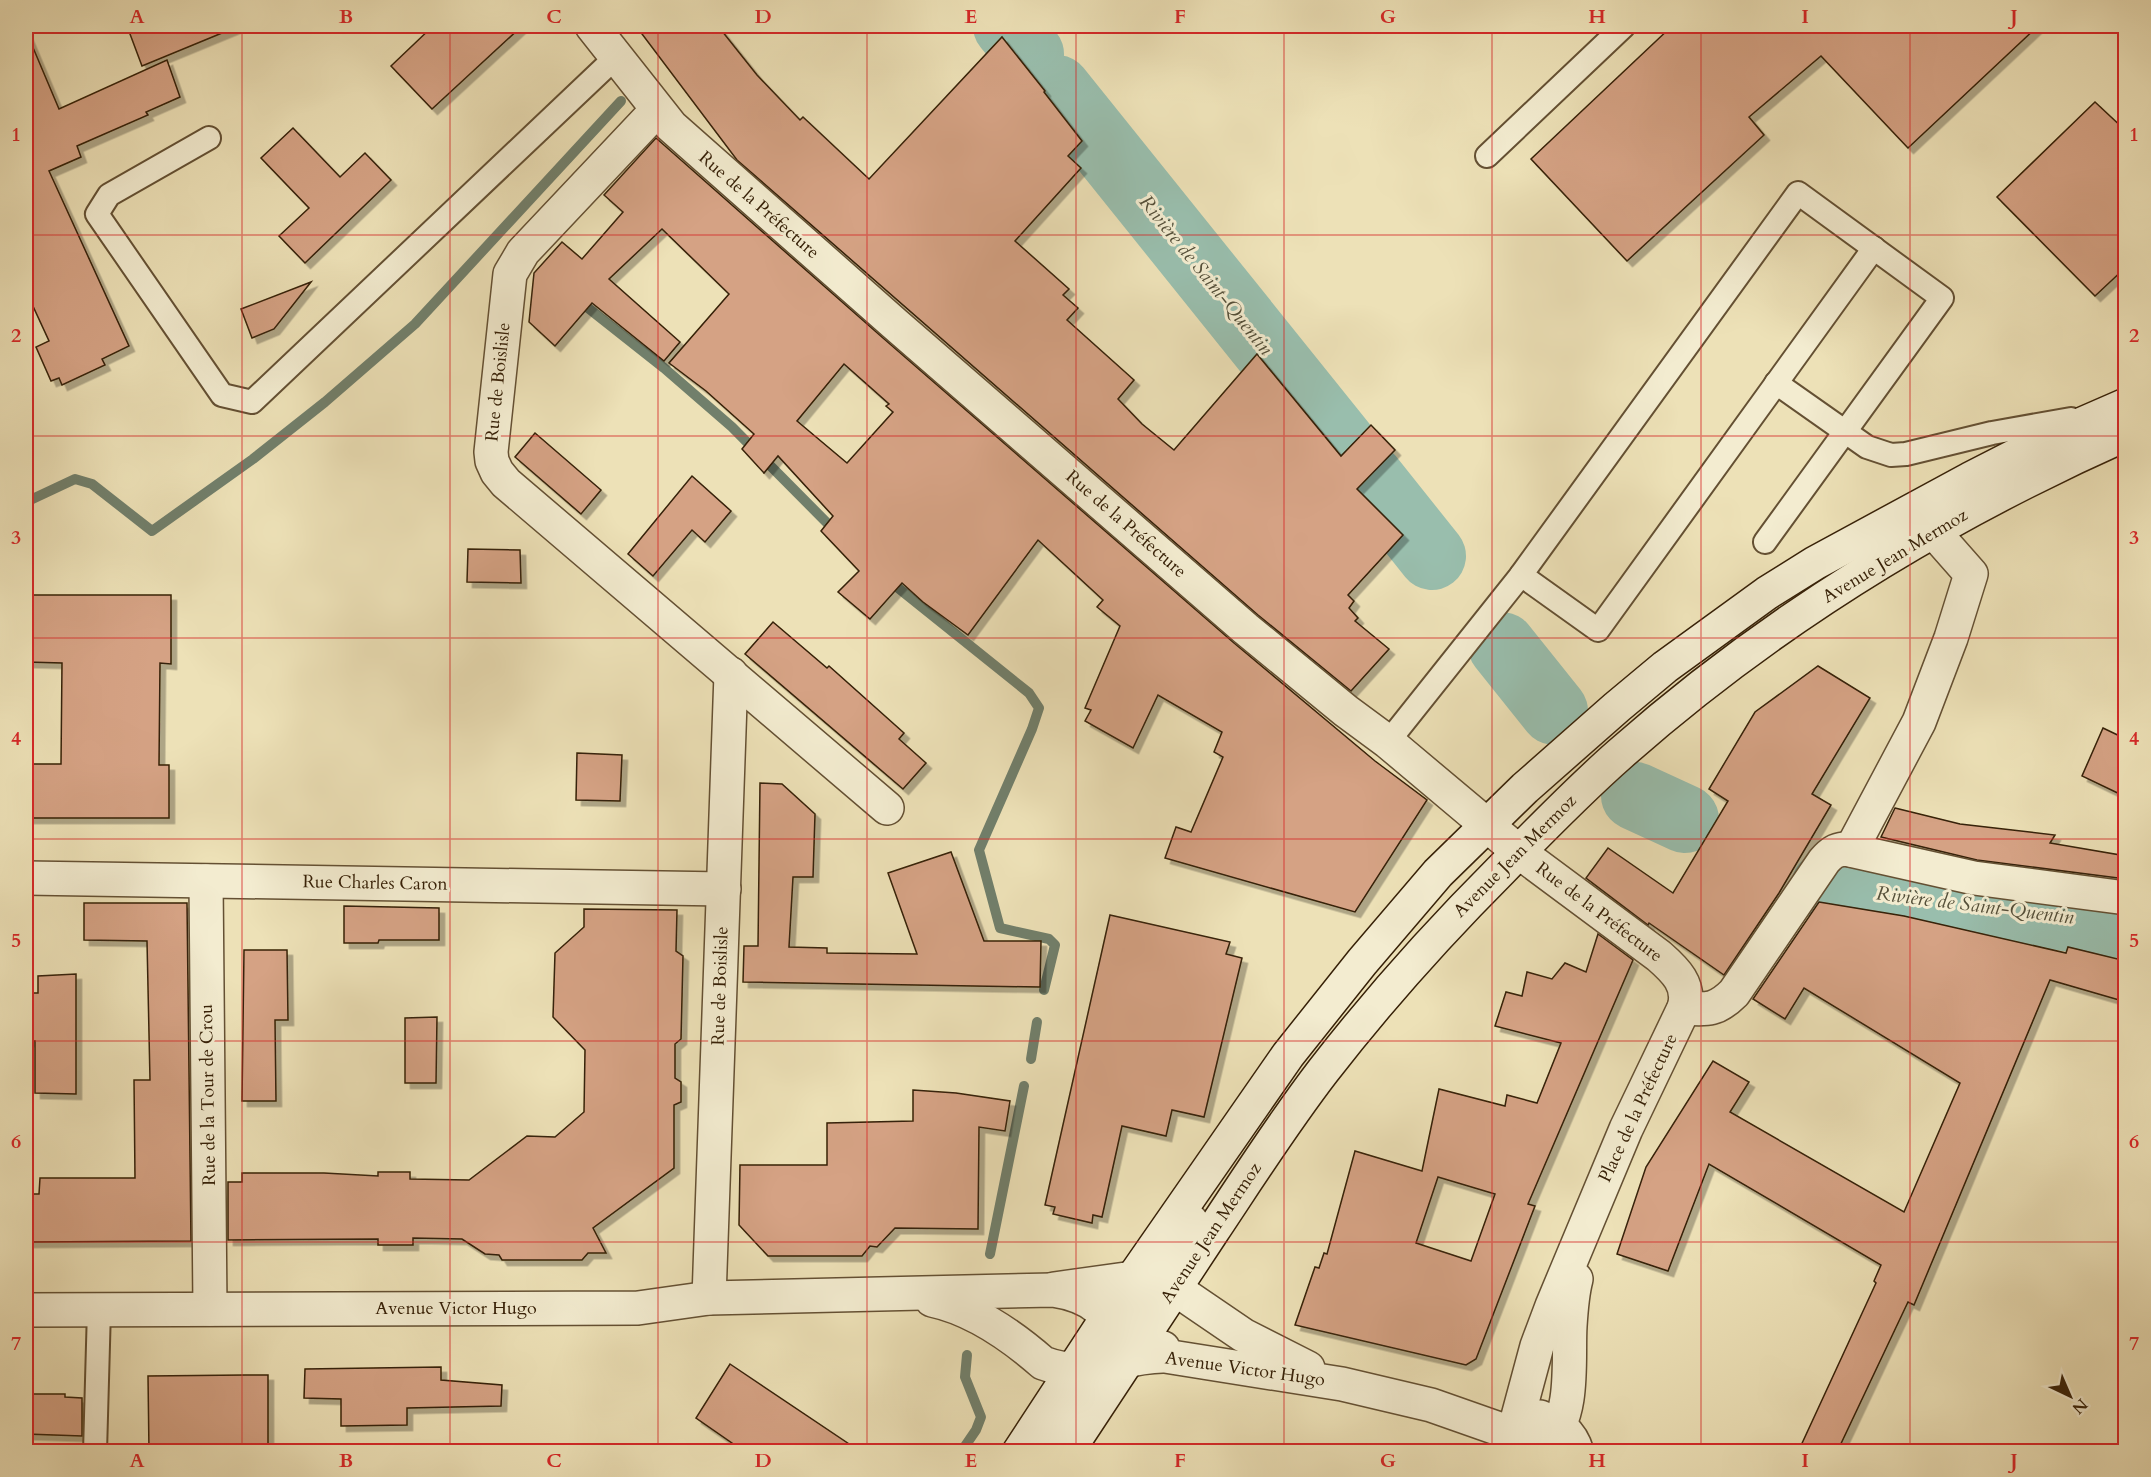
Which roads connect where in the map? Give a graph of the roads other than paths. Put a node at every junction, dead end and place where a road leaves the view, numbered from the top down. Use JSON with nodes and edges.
{"nodes":[{"id":1,"x":592,"y":26,"type":"edge"},
{"id":2,"x":1623,"y":26,"type":"edge"},
{"id":3,"x":616,"y":57,"type":"junction"},
{"id":4,"x":657,"y":110,"type":"junction"},
{"id":5,"x":209,"y":138,"type":"dead end"},
{"id":6,"x":1487,"y":156,"type":"dead end"},
{"id":7,"x":1874,"y":248,"type":"junction"},
{"id":8,"x":1776,"y":383,"type":"junction"},
{"id":9,"x":2119,"y":417,"type":"edge"},
{"id":10,"x":1845,"y":432,"type":"junction"},
{"id":11,"x":1934,"y":532,"type":"junction"},
{"id":12,"x":1765,"y":542,"type":"dead end"},
{"id":13,"x":1521,"y":575,"type":"junction"},
{"id":14,"x":731,"y":674,"type":"junction"},
{"id":15,"x":1388,"y":742,"type":"junction"},
{"id":16,"x":887,"y":808,"type":"dead end"},
{"id":17,"x":1486,"y":826,"type":"junction"},
{"id":18,"x":1851,"y":850,"type":"junction"},
{"id":19,"x":1518,"y":852,"type":"junction"},
{"id":20,"x":26,"y":878,"type":"edge"},
{"id":21,"x":206,"y":881,"type":"junction"},
{"id":22,"x":724,"y":889,"type":"junction"},
{"id":23,"x":2126,"y":898,"type":"edge"},
{"id":24,"x":1685,"y":1000,"type":"junction"},
{"id":25,"x":1593,"y":1209,"type":"junction"},
{"id":26,"x":1154,"y":1282,"type":"junction"},
{"id":27,"x":1044,"y":1290,"type":"junction"},
{"id":28,"x":886,"y":1294,"type":"junction"},
{"id":29,"x":709,"y":1298,"type":"junction"},
{"id":30,"x":99,"y":1309,"type":"junction"},
{"id":31,"x":210,"y":1309,"type":"junction"},
{"id":32,"x":26,"y":1310,"type":"edge"},
{"id":33,"x":1108,"y":1318,"type":"junction"},
{"id":34,"x":1134,"y":1349,"type":"junction"},
{"id":35,"x":1070,"y":1367,"type":"junction"},
{"id":36,"x":1342,"y":1384,"type":"junction"},
{"id":37,"x":1559,"y":1425,"type":"junction"},
{"id":38,"x":1525,"y":1437,"type":"edge"},
{"id":39,"x":95,"y":1452,"type":"edge"},
{"id":40,"x":1019,"y":1452,"type":"edge"},
{"id":41,"x":1041,"y":1452,"type":"edge"},
{"id":42,"x":1067,"y":1452,"type":"edge"},
{"id":43,"x":1577,"y":1452,"type":"edge"}],
"edges":[{"from":1,"to":3,"type":"street","name":"Rue de la Préfecture"},
{"from":2,"to":6,"type":"lane"},
{"from":3,"to":4,"type":"street","name":"Rue de la Préfecture"},
{"from":3,"to":5,"type":"lane"},
{"from":4,"to":14,"type":"street","name":"Rue de Boislisle"},
{"from":4,"to":15,"type":"street","name":"Rue de la Préfecture"},
{"from":7,"to":8,"type":"lane"},
{"from":7,"to":10,"type":"lane"},
{"from":7,"to":13,"type":"lane"},
{"from":8,"to":10,"type":"lane"},
{"from":8,"to":13,"type":"lane"},
{"from":9,"to":10,"type":"lane"},
{"from":9,"to":11,"type":"street","name":"Avenue Jean Mermoz"},
{"from":9,"to":17,"type":"street","name":"Avenue Jean Mermoz"},
{"from":10,"to":12,"type":"lane"},
{"from":11,"to":18,"type":"street"},
{"from":11,"to":19,"type":"street","name":"Avenue Jean Mermoz"},
{"from":13,"to":15,"type":"lane"},
{"from":14,"to":16,"type":"street","name":"Rue de Boislisle"},
{"from":14,"to":22,"type":"street","name":"Rue de Boislisle"},
{"from":15,"to":17,"type":"street","name":"Rue de la Préfecture"},
{"from":17,"to":19,"type":"street","name":"Rue de la Préfecture"},
{"from":17,"to":26,"type":"street","name":"Avenue Jean Mermoz"},
{"from":18,"to":23,"type":"street"},
{"from":18,"to":24,"type":"street"},
{"from":19,"to":24,"type":"street","name":"Rue de la Préfecture"},
{"from":19,"to":26,"type":"street","name":"Avenue Jean Mermoz"},
{"from":20,"to":21,"type":"street","name":"Rue Charles Caron"},
{"from":21,"to":22,"type":"street","name":"Rue Charles Caron"},
{"from":21,"to":31,"type":"street","name":"Rue de la Tour de Crou"},
{"from":22,"to":29,"type":"street","name":"Rue de Boislisle"},
{"from":24,"to":25,"type":"street","name":"Place de la Préfecture"},
{"from":25,"to":37,"type":"street","name":"Place de la Préfecture"},
{"from":25,"to":38,"type":"street","name":"Place de la Préfecture"},
{"from":26,"to":27,"type":"street","name":"Avenue Victor Hugo"},
{"from":26,"to":33,"type":"street","name":"Avenue Jean Mermoz"},
{"from":26,"to":34,"type":"street","name":"Avenue Jean Mermoz"},
{"from":26,"to":36,"type":"street","name":"Avenue Victor Hugo"},
{"from":27,"to":28,"type":"street","name":"Avenue Victor Hugo"},
{"from":27,"to":33,"type":"street","name":"Avenue Victor Hugo"},
{"from":28,"to":29,"type":"street","name":"Avenue Victor Hugo"},
{"from":28,"to":35,"type":"street","name":"Avenue Victor Hugo"},
{"from":29,"to":31,"type":"street","name":"Avenue Victor Hugo"},
{"from":30,"to":31,"type":"street","name":"Avenue Victor Hugo"},
{"from":30,"to":32,"type":"street","name":"Avenue Victor Hugo"},
{"from":30,"to":39,"type":"lane"},
{"from":33,"to":35,"type":"street","name":"Avenue Jean Mermoz"},
{"from":34,"to":35,"type":"street","name":"Avenue Victor Hugo"},
{"from":34,"to":36,"type":"street","name":"Avenue Victor Hugo"},
{"from":34,"to":42,"type":"street","name":"Avenue Jean Mermoz"},
{"from":35,"to":40,"type":"street","name":"Avenue Jean Mermoz"},
{"from":35,"to":41,"type":"street","name":"Avenue Jean Mermoz"},
{"from":36,"to":38,"type":"street","name":"Avenue Victor Hugo"},
{"from":37,"to":38,"type":"street","name":"Avenue Victor Hugo"},
{"from":37,"to":43,"type":"street"}]}
